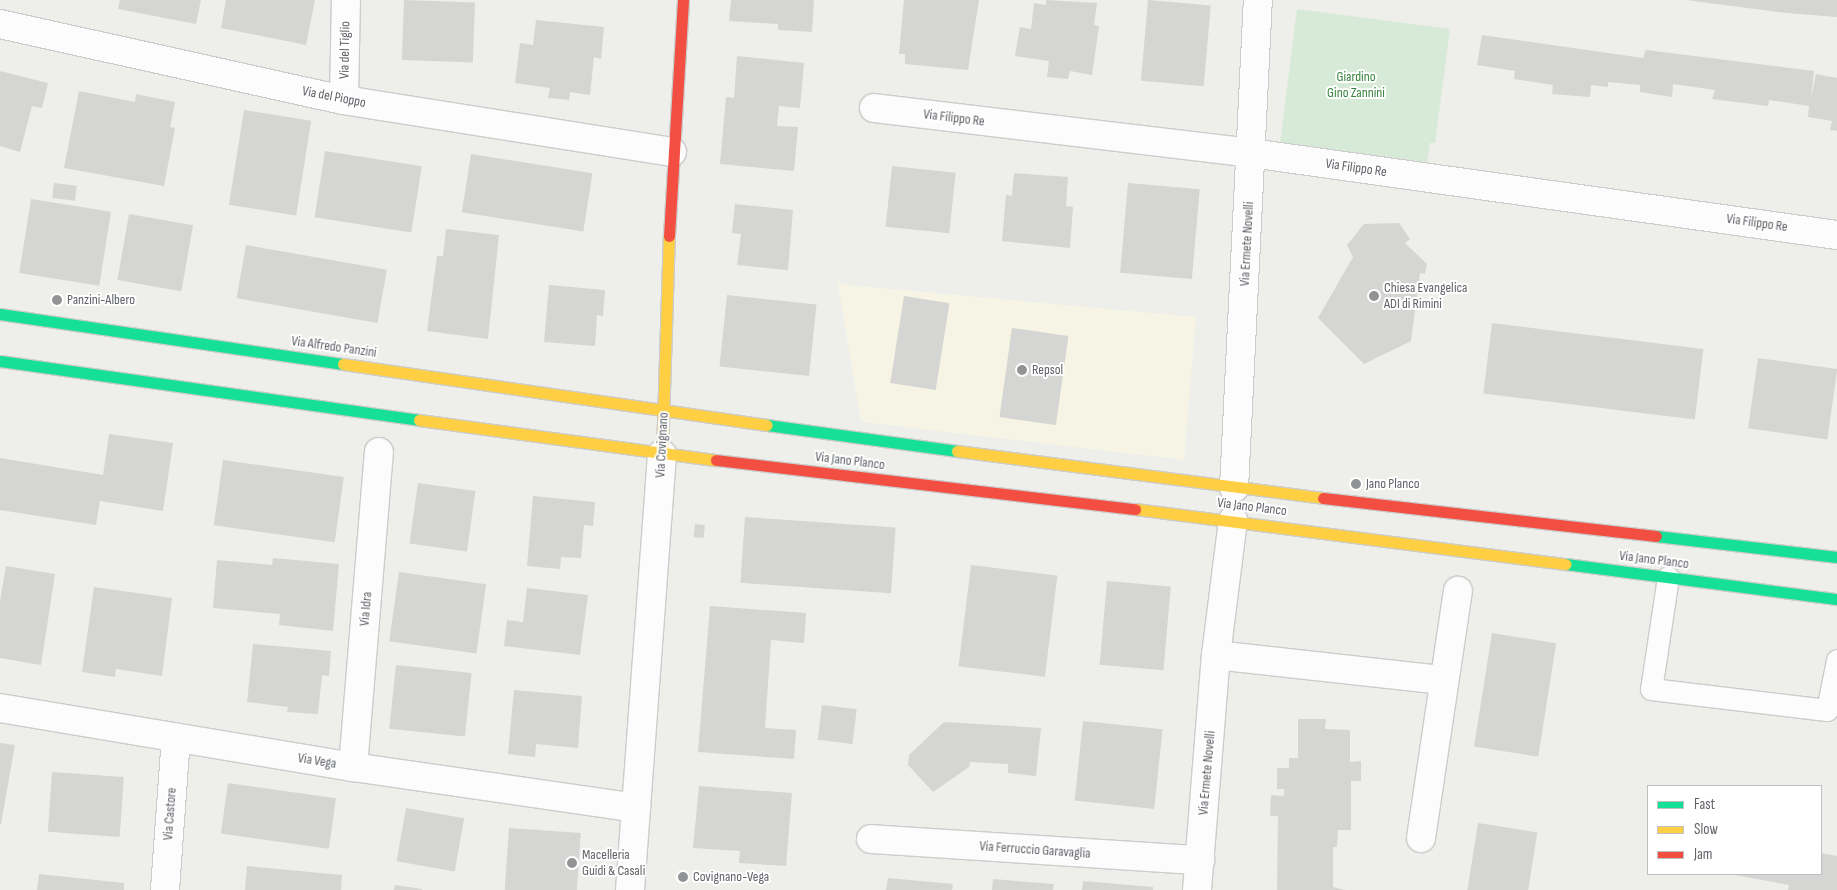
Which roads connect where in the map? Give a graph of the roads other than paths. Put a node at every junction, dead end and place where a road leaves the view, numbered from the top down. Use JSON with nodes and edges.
{"nodes":[{"id":1,"x":346,"y":0,"type":"edge"},
{"id":2,"x":683,"y":0,"type":"edge"},
{"id":3,"x":1258,"y":0,"type":"edge"},
{"id":4,"x":0,"y":24,"type":"edge"},
{"id":5,"x":344,"y":100,"type":"junction"},
{"id":6,"x":874,"y":108,"type":"dead end"},
{"id":7,"x":672,"y":152,"type":"junction"},
{"id":8,"x":1252,"y":153,"type":"junction"},
{"id":9,"x":1837,"y":234,"type":"edge"},
{"id":10,"x":0,"y":314,"type":"edge"},
{"id":11,"x":0,"y":361,"type":"edge"},
{"id":12,"x":664,"y":411,"type":"junction"},
{"id":13,"x":378,"y":452,"type":"dead end"},
{"id":14,"x":662,"y":454,"type":"junction"},
{"id":15,"x":1234,"y":488,"type":"junction"},
{"id":16,"x":1233,"y":520,"type":"junction"},
{"id":17,"x":1837,"y":557,"type":"edge"},
{"id":18,"x":1668,"y":577,"type":"junction"},
{"id":19,"x":1458,"y":591,"type":"dead end"},
{"id":20,"x":1837,"y":599,"type":"edge"},
{"id":21,"x":1216,"y":655,"type":"junction"},
{"id":22,"x":1837,"y":660,"type":"edge"},
{"id":23,"x":1443,"y":680,"type":"junction"},
{"id":24,"x":0,"y":708,"type":"edge"},
{"id":25,"x":176,"y":737,"type":"junction"},
{"id":26,"x":353,"y":766,"type":"junction"},
{"id":27,"x":636,"y":808,"type":"junction"},
{"id":28,"x":1421,"y":838,"type":"dead end"},
{"id":29,"x":871,"y":839,"type":"dead end"},
{"id":30,"x":1200,"y":860,"type":"junction"},
{"id":31,"x":165,"y":890,"type":"edge"},
{"id":32,"x":630,"y":890,"type":"edge"},
{"id":33,"x":1197,"y":890,"type":"edge"}],
"edges":[{"from":1,"to":5,"type":"street","name":"Via del Tiglio"},
{"from":2,"to":7,"type":"main road","name":"Via Covignano"},
{"from":3,"to":8,"type":"street","name":"Via Ermete Novelli"},
{"from":4,"to":5,"type":"street","name":"Via del Pioppo"},
{"from":5,"to":7,"type":"street","name":"Via del Pioppo"},
{"from":6,"to":8,"type":"street","name":"Via Filippo Re"},
{"from":7,"to":12,"type":"main road","name":"Via Covignano"},
{"from":8,"to":9,"type":"street","name":"Via Filippo Re"},
{"from":8,"to":15,"type":"street","name":"Via Ermete Novelli"},
{"from":10,"to":12,"type":"main road","name":"Via Alfredo Panzini"},
{"from":11,"to":14,"type":"main road"},
{"from":12,"to":14,"type":"main road","name":"Via Covignano"},
{"from":12,"to":15,"type":"main road","name":"Via Jano Planco"},
{"from":13,"to":26,"type":"street","name":"Via Idra"},
{"from":14,"to":16,"type":"main road","name":"Via Jano Planco"},
{"from":14,"to":27,"type":"street","name":"Via Covignano"},
{"from":15,"to":17,"type":"main road","name":"Via Jano Planco"},
{"from":16,"to":18,"type":"main road","name":"Via Jano Planco"},
{"from":16,"to":21,"type":"street","name":"Via Ermete Novelli"},
{"from":18,"to":20,"type":"main road","name":"Via Jano Planco"},
{"from":18,"to":22,"type":"lane"},
{"from":19,"to":23,"type":"street"},
{"from":21,"to":23,"type":"street"},
{"from":21,"to":30,"type":"street","name":"Via Ermete Novelli"},
{"from":23,"to":28,"type":"street"},
{"from":24,"to":25,"type":"street","name":"Via Vega"},
{"from":25,"to":26,"type":"street","name":"Via Vega"},
{"from":25,"to":31,"type":"street","name":"Via Castore"},
{"from":26,"to":27,"type":"street","name":"Via Vega"},
{"from":27,"to":32,"type":"street","name":"Via Covignano"},
{"from":29,"to":30,"type":"street","name":"Via Ferruccio Garavaglia"},
{"from":30,"to":33,"type":"street","name":"Via Ermete Novelli"}]}
